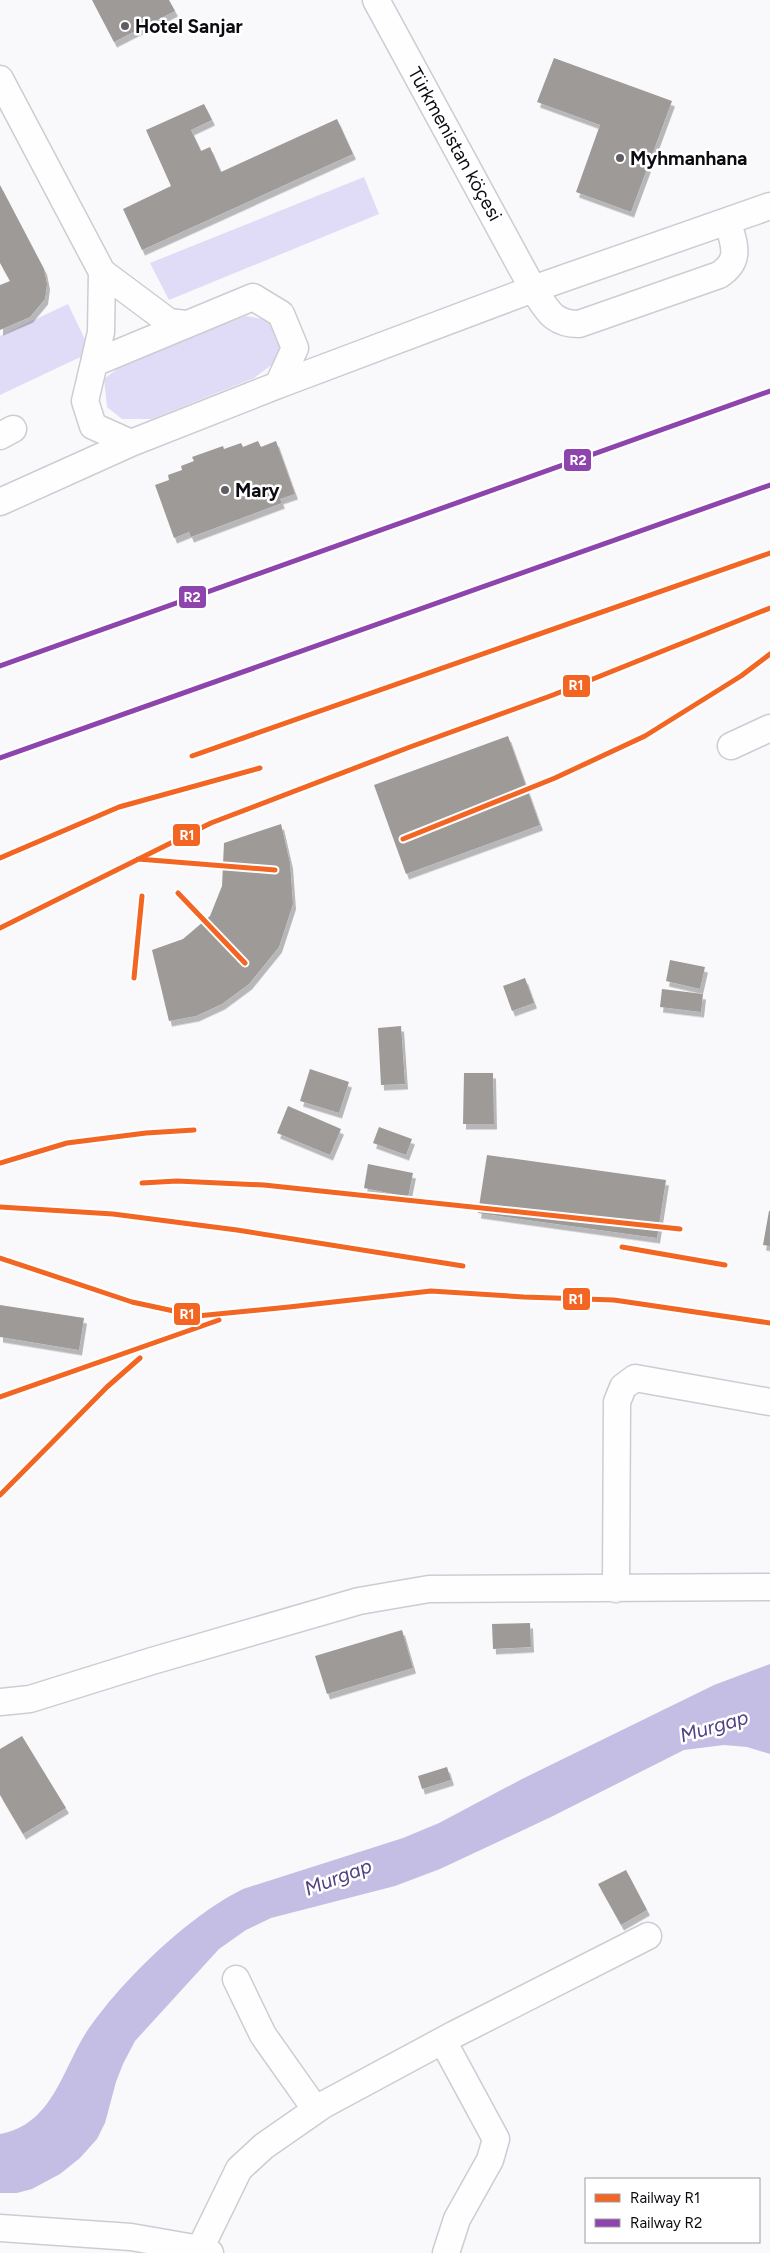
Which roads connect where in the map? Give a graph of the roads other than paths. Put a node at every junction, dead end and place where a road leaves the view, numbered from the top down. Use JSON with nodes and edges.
{"nodes":[{"id":1,"x":376,"y":0,"type":"edge"},
{"id":2,"x":3,"y":92,"type":"edge"},
{"id":3,"x":770,"y":206,"type":"edge"},
{"id":4,"x":728,"y":222,"type":"junction"},
{"id":5,"x":102,"y":272,"type":"junction"},
{"id":6,"x":533,"y":289,"type":"junction"},
{"id":7,"x":185,"y":324,"type":"junction"},
{"id":8,"x":94,"y":363,"type":"junction"},
{"id":9,"x":278,"y":385,"type":"junction"},
{"id":10,"x":130,"y":443,"type":"junction"},
{"id":11,"x":0,"y":502,"type":"edge"},
{"id":12,"x":770,"y":728,"type":"edge"},
{"id":13,"x":731,"y":746,"type":"dead end"},
{"id":14,"x":770,"y":1402,"type":"edge"},
{"id":15,"x":770,"y":1587,"type":"edge"},
{"id":16,"x":616,"y":1589,"type":"junction"},
{"id":17,"x":0,"y":1702,"type":"edge"},
{"id":18,"x":648,"y":1936,"type":"dead end"},
{"id":19,"x":236,"y":1978,"type":"dead end"},
{"id":20,"x":443,"y":2041,"type":"junction"},
{"id":21,"x":316,"y":2110,"type":"junction"},
{"id":22,"x":0,"y":2228,"type":"edge"},
{"id":23,"x":202,"y":2252,"type":"edge"},
{"id":24,"x":446,"y":2253,"type":"edge"}],
"edges":[{"from":1,"to":6,"type":"street","name":"Türkmenistan köçesi"},
{"from":2,"to":5,"type":"street"},
{"from":3,"to":4,"type":"street"},
{"from":4,"to":6,"type":"street"},
{"from":4,"to":6,"type":"street","name":"Türkmenistan köçesi"},
{"from":5,"to":7,"type":"street"},
{"from":5,"to":8,"type":"street"},
{"from":6,"to":9,"type":"street"},
{"from":7,"to":8,"type":"street"},
{"from":7,"to":9,"type":"street"},
{"from":8,"to":10,"type":"street"},
{"from":9,"to":10,"type":"street"},
{"from":10,"to":11,"type":"street"},
{"from":12,"to":13,"type":"street"},
{"from":14,"to":16,"type":"street"},
{"from":15,"to":16,"type":"street"},
{"from":16,"to":17,"type":"street"},
{"from":18,"to":20,"type":"street"},
{"from":19,"to":21,"type":"street"},
{"from":20,"to":21,"type":"street"},
{"from":20,"to":24,"type":"street"},
{"from":21,"to":23,"type":"street"},
{"from":22,"to":23,"type":"street"}]}
